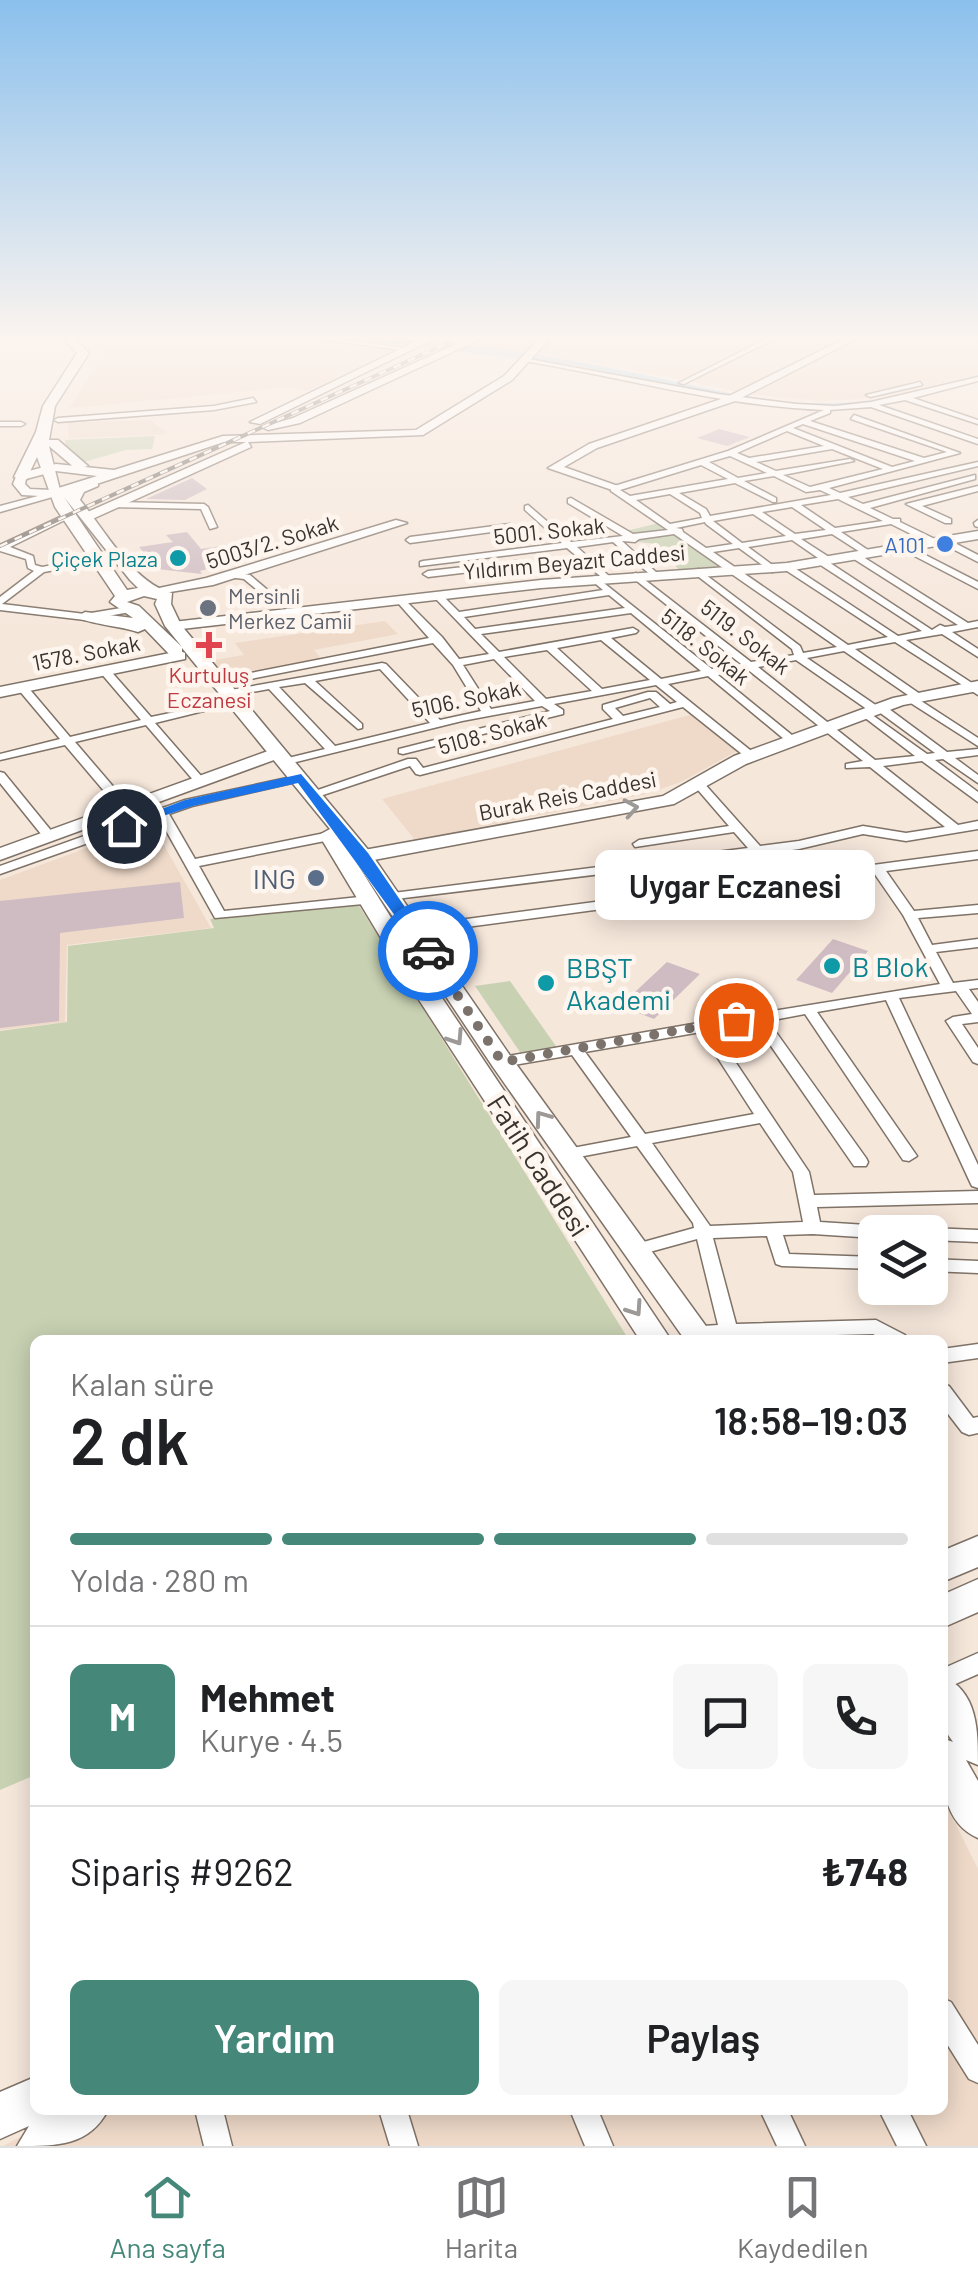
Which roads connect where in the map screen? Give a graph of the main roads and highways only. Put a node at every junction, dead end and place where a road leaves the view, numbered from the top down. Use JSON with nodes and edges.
{"nodes":[{"id":1,"x":42,"y":437,"type":"edge"},
{"id":2,"x":50,"y":437,"type":"edge"},
{"id":3,"x":53,"y":437,"type":"edge"},
{"id":4,"x":223,"y":437,"type":"edge"},
{"id":5,"x":243,"y":437,"type":"edge"},
{"id":6,"x":618,"y":437,"type":"edge"},
{"id":7,"x":54,"y":443,"type":"junction"},
{"id":8,"x":51,"y":466,"type":"junction"},
{"id":9,"x":88,"y":474,"type":"junction"},
{"id":10,"x":20,"y":483,"type":"junction"},
{"id":11,"x":614,"y":489,"type":"road end"},
{"id":12,"x":66,"y":500,"type":"junction"},
{"id":13,"x":88,"y":517,"type":"junction"},
{"id":14,"x":405,"y":531,"type":"road end"},
{"id":15,"x":978,"y":535,"type":"edge"},
{"id":16,"x":158,"y":598,"type":"junction"},
{"id":17,"x":128,"y":603,"type":"junction"},
{"id":18,"x":85,"y":618,"type":"road end"},
{"id":19,"x":168,"y":631,"type":"junction"},
{"id":20,"x":180,"y":656,"type":"junction"},
{"id":21,"x":975,"y":688,"type":"edge"},
{"id":22,"x":0,"y":692,"type":"edge"},
{"id":23,"x":224,"y":693,"type":"junction"},
{"id":24,"x":268,"y":756,"type":"junction"},
{"id":25,"x":299,"y":779,"type":"junction"},
{"id":26,"x":330,"y":836,"type":"junction"},
{"id":27,"x":0,"y":854,"type":"edge"},
{"id":28,"x":363,"y":856,"type":"junction"},
{"id":29,"x":381,"y":899,"type":"junction"},
{"id":30,"x":653,"y":1335,"type":"edge"},
{"id":31,"x":697,"y":1335,"type":"edge"},
{"id":32,"x":978,"y":1551,"type":"edge"},
{"id":33,"x":948,"y":1564,"type":"edge"},
{"id":34,"x":978,"y":1595,"type":"edge"},
{"id":35,"x":948,"y":1609,"type":"edge"},
{"id":36,"x":948,"y":1702,"type":"edge"},
{"id":37,"x":978,"y":1747,"type":"edge"},
{"id":38,"x":948,"y":1766,"type":"edge"},
{"id":39,"x":978,"y":1818,"type":"edge"},
{"id":40,"x":30,"y":2101,"type":"edge"},
{"id":41,"x":78,"y":2115,"type":"edge"},
{"id":42,"x":0,"y":2116,"type":"edge"},
{"id":43,"x":44,"y":2145,"type":"edge"}],
"edges":[{"from":1,"to":10,"type":"main road"},
{"from":2,"to":8,"type":"main road","name":"Fatih Caddesi"},
{"from":3,"to":7,"type":"main road"},
{"from":4,"to":9,"type":"main road"},
{"from":5,"to":13,"type":"main road"},
{"from":6,"to":11,"type":"main road"},
{"from":7,"to":8,"type":"main road"},
{"from":7,"to":9,"type":"main road"},
{"from":8,"to":9,"type":"main road"},
{"from":8,"to":10,"type":"main road"},
{"from":8,"to":12,"type":"main road","name":"Fatih Caddesi"},
{"from":9,"to":12,"type":"main road"},
{"from":10,"to":12,"type":"main road"},
{"from":12,"to":13,"type":"main road","name":"Fatih Caddesi"},
{"from":12,"to":17,"type":"main road","name":"Fatih Caddesi"},
{"from":13,"to":16,"type":"main road","name":"Fatih Caddesi"},
{"from":14,"to":16,"type":"main road","name":"5003/2. Sokak"},
{"from":15,"to":19,"type":"main road","name":"Yıldırım Beyazıt Caddesi"},
{"from":16,"to":17,"type":"main road"},
{"from":16,"to":19,"type":"main road","name":"Fatih Caddesi"},
{"from":17,"to":19,"type":"main road","name":"Fatih Caddesi"},
{"from":18,"to":19,"type":"main road"},
{"from":19,"to":20,"type":"main road","name":"Fatih Caddesi"},
{"from":19,"to":23,"type":"main road","name":"Fatih Caddesi"},
{"from":20,"to":22,"type":"main road","name":"1578. Sokak"},
{"from":20,"to":23,"type":"main road","name":"Fatih Caddesi"},
{"from":28,"to":21,"type":"main road","name":"Burak Reis Caddesi","one_way":true},
{"from":23,"to":24,"type":"main road","name":"Fatih Caddesi"},
{"from":23,"to":25,"type":"main road","name":"Fatih Caddesi"},
{"from":24,"to":25,"type":"main road","name":"Fatih Caddesi"},
{"from":24,"to":27,"type":"main road"},
{"from":25,"to":26,"type":"main road","name":"Fatih Caddesi"},
{"from":25,"to":28,"type":"main road"},
{"from":26,"to":28,"type":"main road"},
{"from":26,"to":29,"type":"main road","name":"Fatih Caddesi"},
{"from":28,"to":29,"type":"main road"},
{"from":29,"to":30,"type":"main road","name":"Fatih Caddesi","one_way":true},
{"from":31,"to":29,"type":"main road","one_way":true},
{"from":32,"to":33,"type":"main road"},
{"from":34,"to":35,"type":"main road"},
{"from":36,"to":37,"type":"main road"},
{"from":38,"to":39,"type":"main road"},
{"from":40,"to":42,"type":"main road"},
{"from":41,"to":43,"type":"main road"}]}
